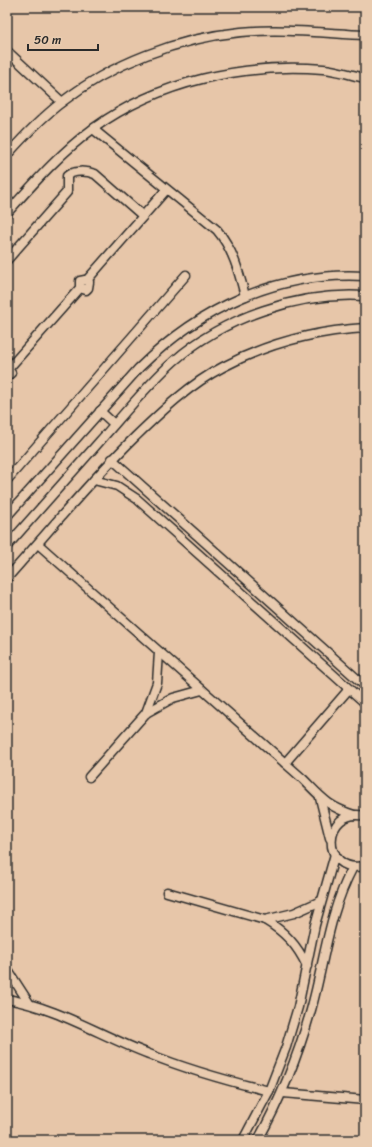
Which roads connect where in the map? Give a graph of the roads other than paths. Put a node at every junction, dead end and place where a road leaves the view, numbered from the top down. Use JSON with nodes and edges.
{"nodes":[{"id":1,"x":365,"y":35,"type":"edge"},
{"id":2,"x":7,"y":51,"type":"edge"},
{"id":3,"x":365,"y":78,"type":"edge"},
{"id":4,"x":62,"y":102,"type":"junction"},
{"id":5,"x":93,"y":129,"type":"junction"},
{"id":6,"x":7,"y":155,"type":"edge"},
{"id":7,"x":166,"y":190,"type":"junction"},
{"id":8,"x":7,"y":213,"type":"edge"},
{"id":9,"x":143,"y":216,"type":"junction"},
{"id":10,"x":7,"y":260,"type":"edge"},
{"id":11,"x":186,"y":275,"type":"dead end"},
{"id":12,"x":365,"y":276,"type":"edge"},
{"id":13,"x":245,"y":296,"type":"junction"},
{"id":14,"x":365,"y":296,"type":"edge"},
{"id":15,"x":365,"y":328,"type":"edge"},
{"id":16,"x":8,"y":371,"type":"edge"},
{"id":17,"x":100,"y":411,"type":"junction"},
{"id":18,"x":114,"y":424,"type":"junction"},
{"id":19,"x":112,"y":460,"type":"junction"},
{"id":20,"x":7,"y":480,"type":"edge"},
{"id":21,"x":94,"y":480,"type":"junction"},
{"id":22,"x":7,"y":516,"type":"edge"},
{"id":23,"x":38,"y":544,"type":"junction"},
{"id":24,"x":7,"y":546,"type":"edge"},
{"id":25,"x":7,"y":578,"type":"edge"},
{"id":26,"x":159,"y":652,"type":"junction"},
{"id":27,"x":365,"y":686,"type":"edge"},
{"id":28,"x":349,"y":688,"type":"junction"},
{"id":29,"x":202,"y":690,"type":"junction"},
{"id":30,"x":365,"y":703,"type":"edge"},
{"id":31,"x":146,"y":713,"type":"junction"},
{"id":32,"x":284,"y":763,"type":"junction"},
{"id":33,"x":89,"y":777,"type":"dead end"},
{"id":34,"x":320,"y":798,"type":"junction"},
{"id":35,"x":361,"y":814,"type":"edge"},
{"id":36,"x":331,"y":844,"type":"junction"},
{"id":37,"x":334,"y":854,"type":"junction"},
{"id":38,"x":365,"y":866,"type":"edge"},
{"id":39,"x":353,"y":867,"type":"junction"},
{"id":40,"x":167,"y":892,"type":"dead end"},
{"id":41,"x":321,"y":901,"type":"junction"},
{"id":42,"x":265,"y":920,"type":"junction"},
{"id":43,"x":307,"y":966,"type":"junction"},
{"id":44,"x":7,"y":969,"type":"edge"},
{"id":45,"x":7,"y":999,"type":"edge"},
{"id":46,"x":29,"y":1003,"type":"junction"},
{"id":47,"x":269,"y":1091,"type":"junction"},
{"id":48,"x":283,"y":1093,"type":"junction"},
{"id":49,"x":365,"y":1100,"type":"edge"},
{"id":50,"x":243,"y":1140,"type":"edge"},
{"id":51,"x":258,"y":1140,"type":"edge"}],
"edges":[{"from":1,"to":4,"type":"street"},
{"from":2,"to":4,"type":"street"},
{"from":3,"to":5,"type":"street"},
{"from":4,"to":6,"type":"street"},
{"from":5,"to":7,"type":"street"},
{"from":5,"to":8,"type":"street"},
{"from":7,"to":9,"type":"street"},
{"from":7,"to":13,"type":"street"},
{"from":9,"to":10,"type":"street"},
{"from":9,"to":16,"type":"street"},
{"from":11,"to":20,"type":"street"},
{"from":12,"to":13,"type":"street"},
{"from":13,"to":17,"type":"street"},
{"from":14,"to":18,"type":"street"},
{"from":15,"to":19,"type":"street"},
{"from":17,"to":18,"type":"street"},
{"from":17,"to":22,"type":"street"},
{"from":18,"to":24,"type":"street"},
{"from":19,"to":21,"type":"street"},
{"from":19,"to":27,"type":"street"},
{"from":21,"to":23,"type":"street"},
{"from":21,"to":28,"type":"street"},
{"from":23,"to":25,"type":"street"},
{"from":23,"to":26,"type":"street"},
{"from":26,"to":29,"type":"street"},
{"from":26,"to":31,"type":"street"},
{"from":28,"to":30,"type":"street"},
{"from":28,"to":32,"type":"street"},
{"from":29,"to":31,"type":"street"},
{"from":29,"to":32,"type":"street"},
{"from":31,"to":33,"type":"street"},
{"from":32,"to":34,"type":"street"},
{"from":34,"to":35,"type":"street"},
{"from":34,"to":36,"type":"street"},
{"from":35,"to":36,"type":"street"},
{"from":36,"to":37,"type":"street"},
{"from":37,"to":39,"type":"street"},
{"from":37,"to":41,"type":"street"},
{"from":38,"to":39,"type":"street"},
{"from":39,"to":48,"type":"street"},
{"from":40,"to":42,"type":"street"},
{"from":41,"to":42,"type":"street"},
{"from":41,"to":43,"type":"street"},
{"from":42,"to":43,"type":"street"},
{"from":43,"to":47,"type":"street"},
{"from":44,"to":46,"type":"street"},
{"from":45,"to":46,"type":"street"},
{"from":46,"to":47,"type":"street"},
{"from":47,"to":50,"type":"street"},
{"from":48,"to":49,"type":"street"},
{"from":48,"to":51,"type":"street"}]}
